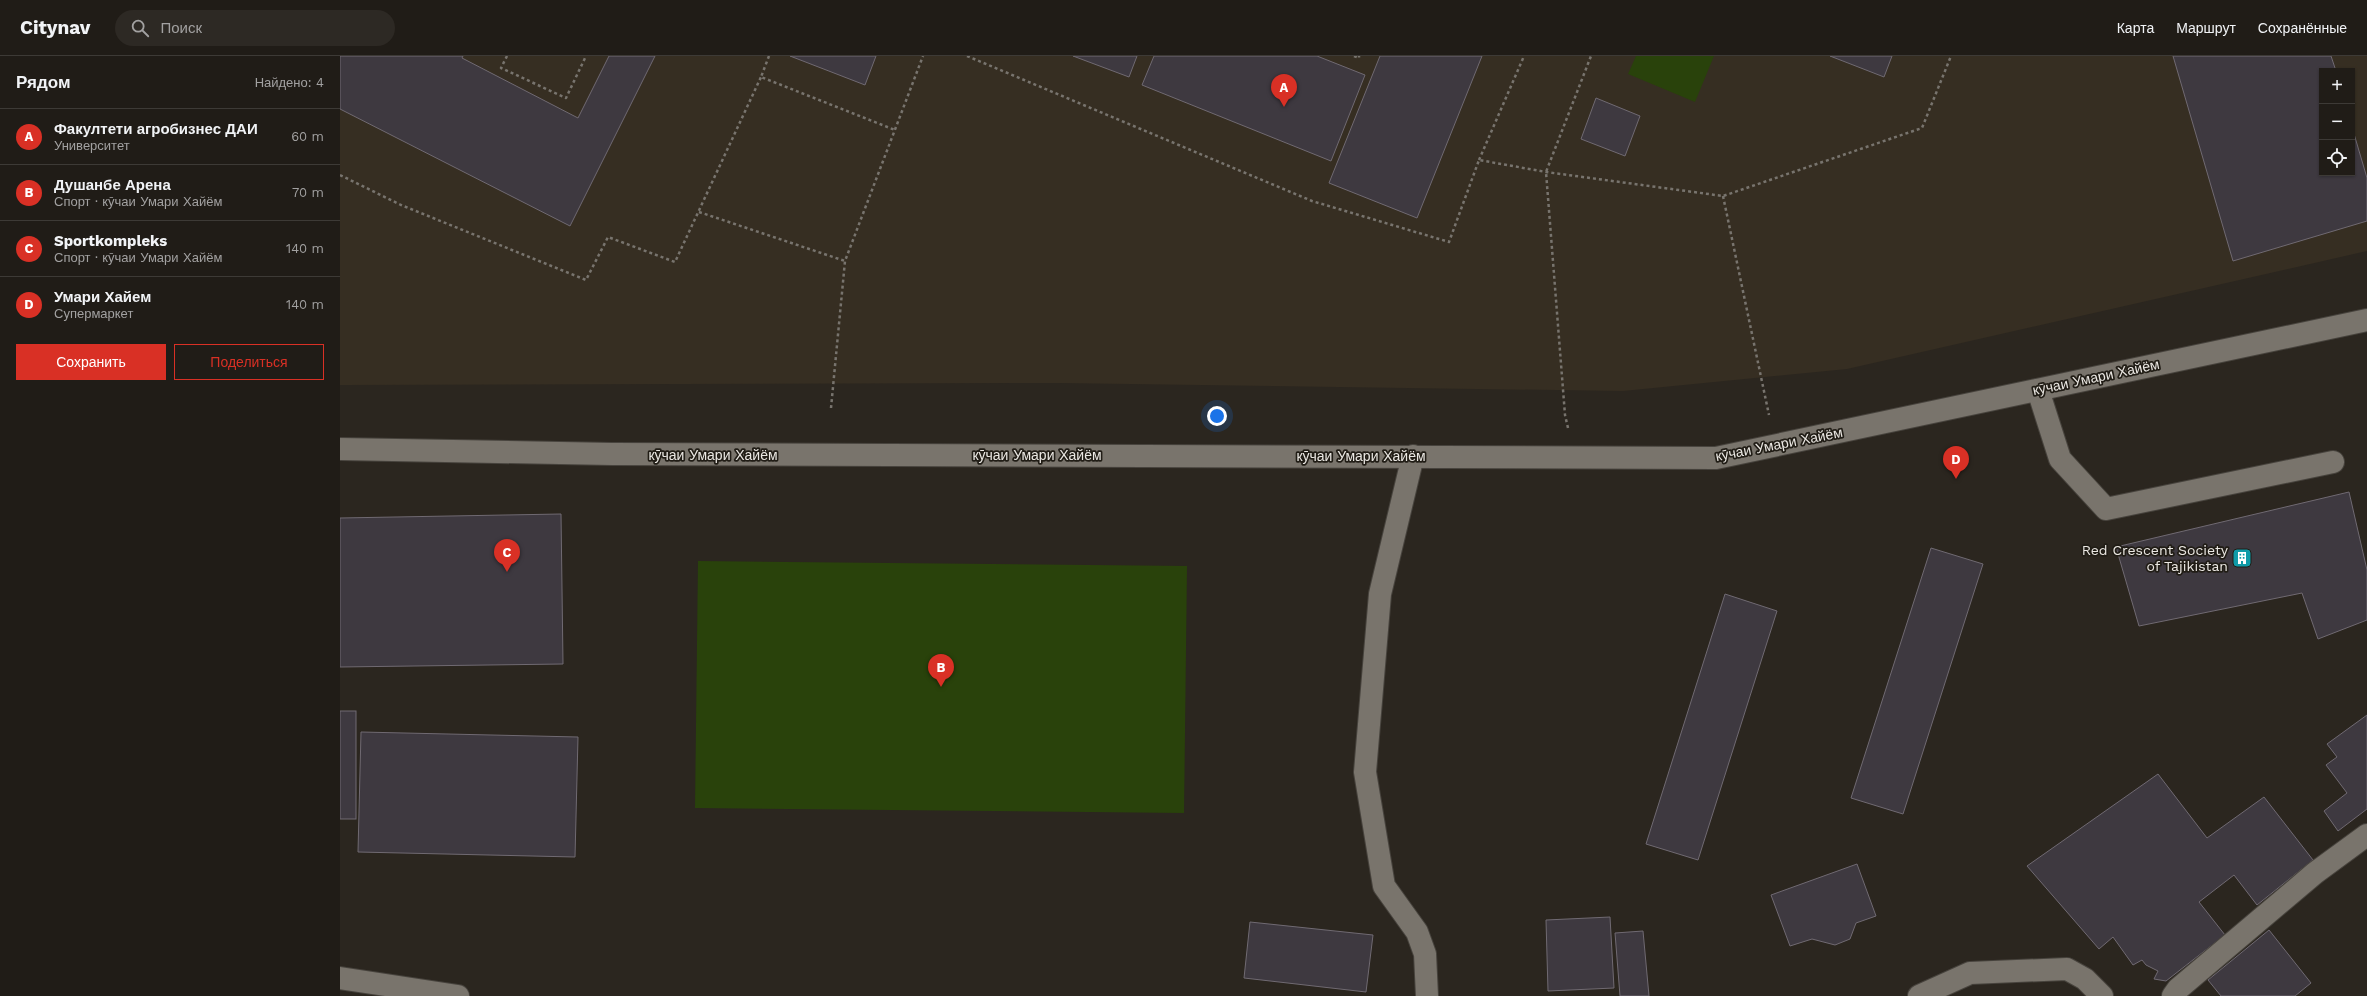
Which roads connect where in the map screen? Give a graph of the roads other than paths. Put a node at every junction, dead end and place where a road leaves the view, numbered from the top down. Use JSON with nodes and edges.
{"nodes":[{"id":1,"x":2367,"y":320,"type":"edge"},
{"id":2,"x":2038,"y":390,"type":"junction"},
{"id":3,"x":340,"y":449,"type":"edge"},
{"id":4,"x":1413,"y":456,"type":"junction"},
{"id":5,"x":2333,"y":462,"type":"dead end"},
{"id":6,"x":2367,"y":835,"type":"edge"},
{"id":7,"x":340,"y":978,"type":"edge"},
{"id":8,"x":458,"y":996,"type":"edge"},
{"id":9,"x":1427,"y":996,"type":"edge"},
{"id":10,"x":1919,"y":996,"type":"edge"},
{"id":11,"x":2102,"y":996,"type":"edge"},
{"id":12,"x":2173,"y":996,"type":"edge"}],
"edges":[{"from":1,"to":2,"type":"street","name":"кӯчаи Умари Хайём"},
{"from":2,"to":4,"type":"street","name":"кӯчаи Умари Хайём"},
{"from":2,"to":5,"type":"street"},
{"from":3,"to":4,"type":"street","name":"кӯчаи Умари Хайём"},
{"from":4,"to":9,"type":"street"},
{"from":6,"to":12,"type":"street"},
{"from":7,"to":8,"type":"street"},
{"from":10,"to":11,"type":"street"}]}
